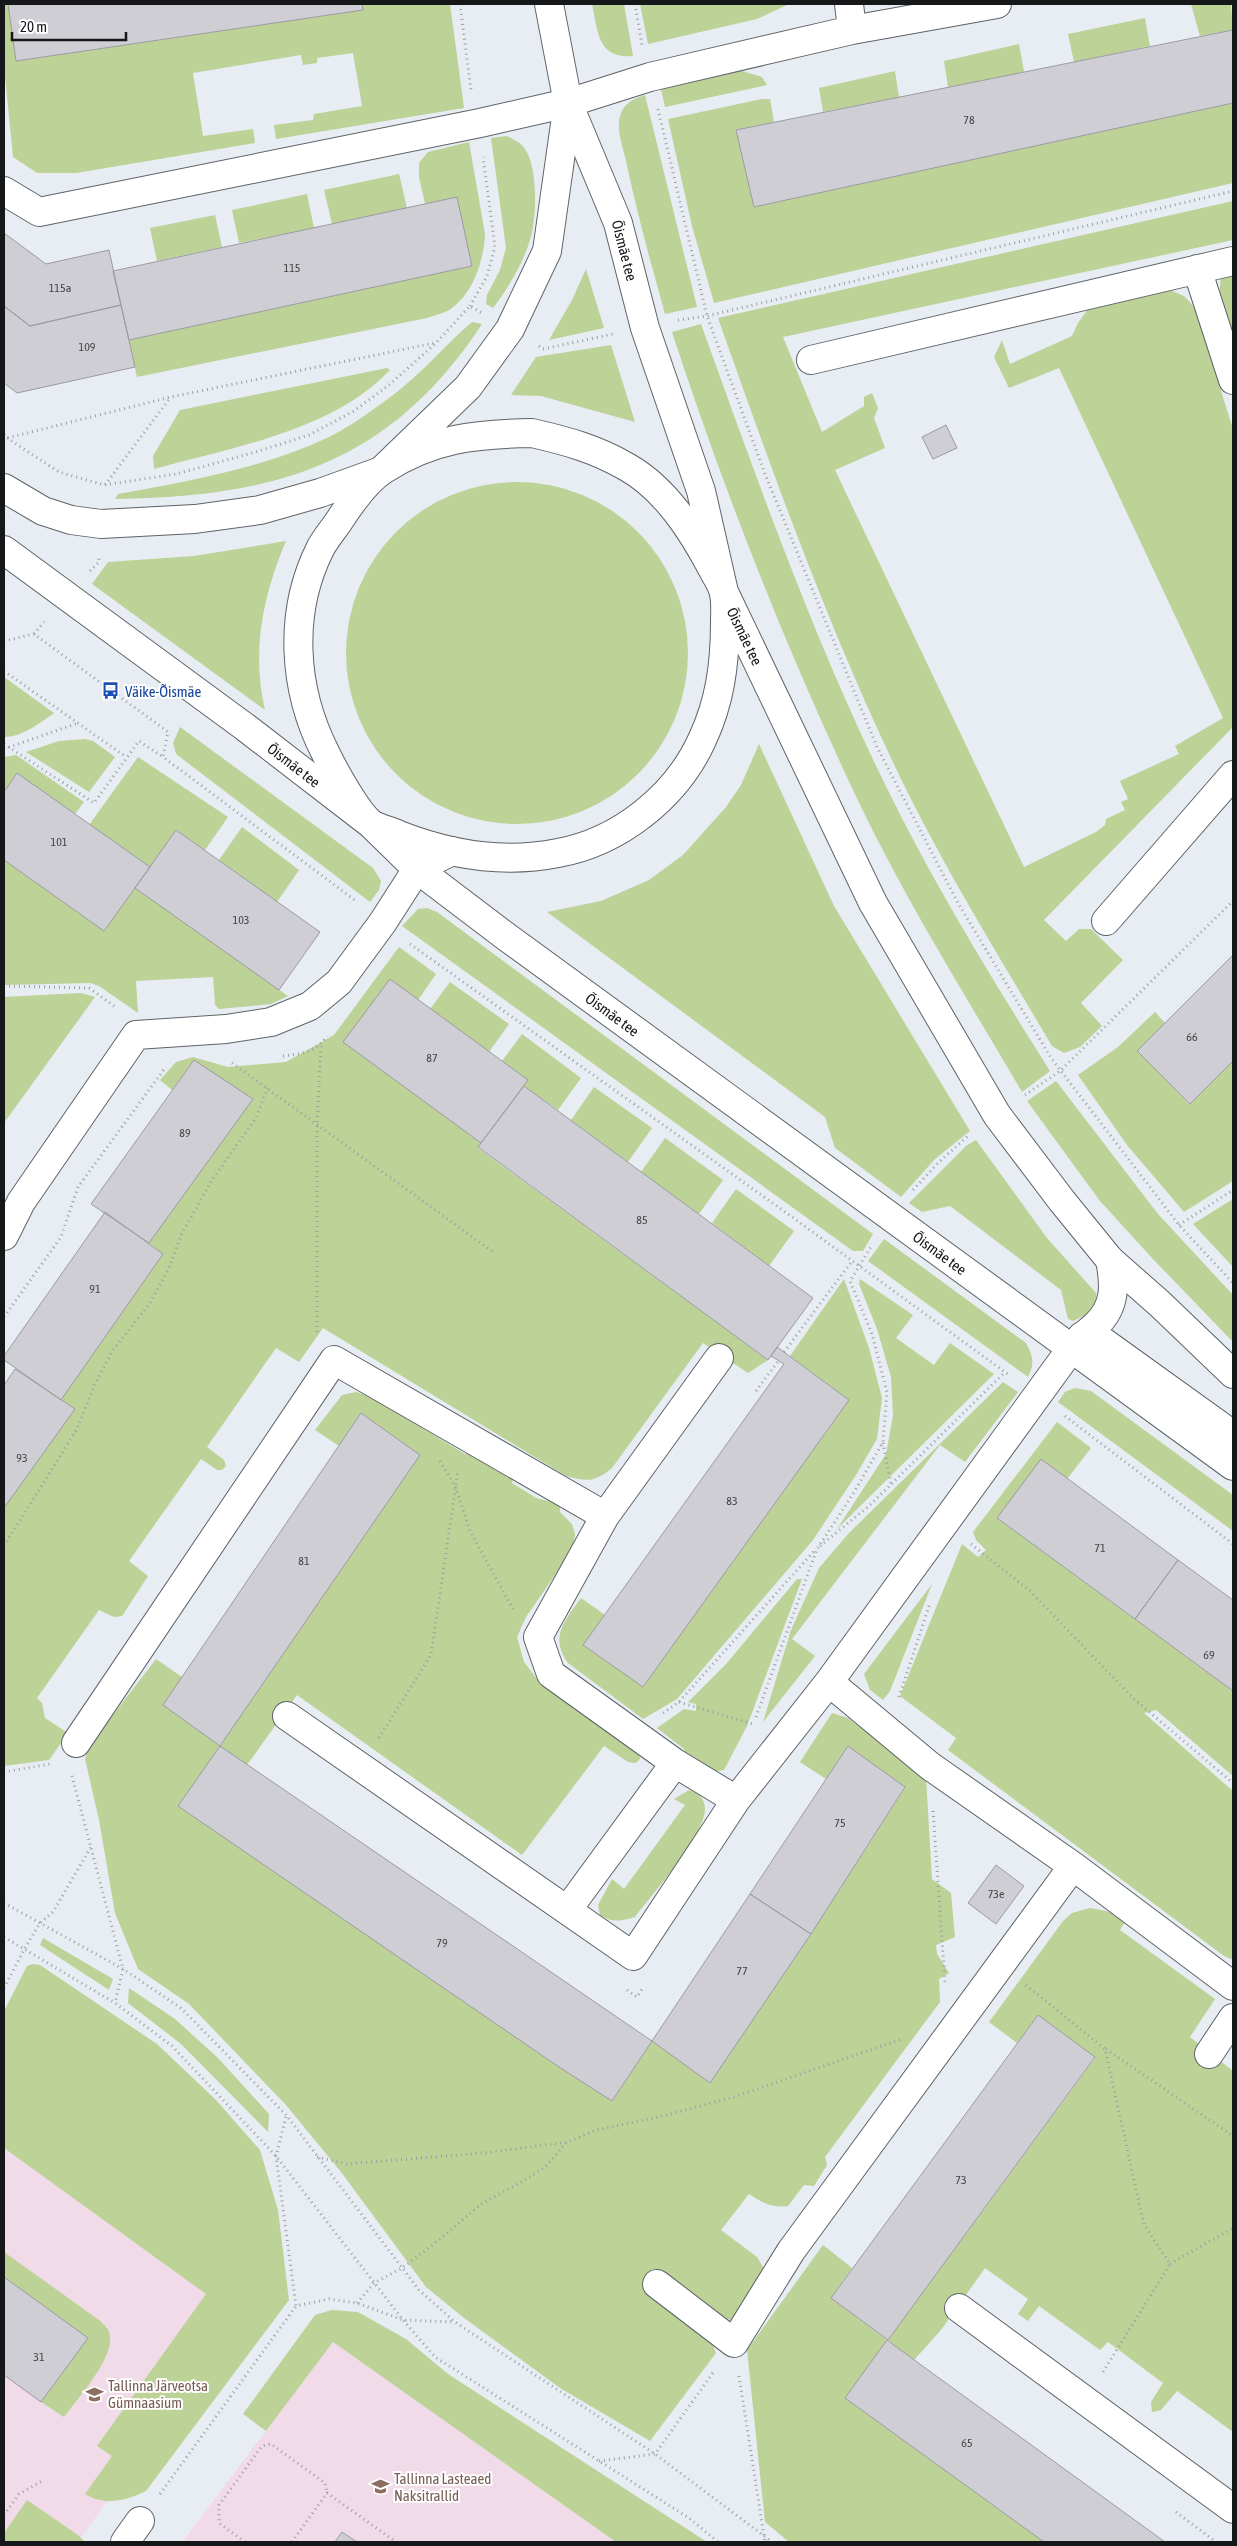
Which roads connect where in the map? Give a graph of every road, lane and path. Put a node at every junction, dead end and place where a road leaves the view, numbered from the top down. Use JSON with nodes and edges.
{"nodes":[{"id":1,"x":549,"y":4,"type":"edge"},
{"id":2,"x":635,"y":4,"type":"edge"},
{"id":3,"x":997,"y":4,"type":"edge"},
{"id":4,"x":850,"y":17,"type":"edge"},
{"id":5,"x":650,"y":77,"type":"junction"},
{"id":6,"x":568,"y":103,"type":"junction"},
{"id":7,"x":4,"y":190,"type":"edge"},
{"id":8,"x":1233,"y":191,"type":"edge"},
{"id":9,"x":1233,"y":261,"type":"edge"},
{"id":10,"x":1197,"y":269,"type":"junction"},
{"id":11,"x":706,"y":316,"type":"junction"},
{"id":12,"x":645,"y":328,"type":"junction"},
{"id":13,"x":510,"y":329,"type":"junction"},
{"id":14,"x":436,"y":343,"type":"junction"},
{"id":15,"x":810,"y":360,"type":"dead end"},
{"id":16,"x":1233,"y":380,"type":"edge"},
{"id":17,"x":170,"y":398,"type":"junction"},
{"id":18,"x":5,"y":436,"type":"edge"},
{"id":19,"x":381,"y":471,"type":"junction"},
{"id":20,"x":104,"y":485,"type":"junction"},
{"id":21,"x":4,"y":488,"type":"edge"},
{"id":22,"x":4,"y":550,"type":"edge"},
{"id":23,"x":724,"y":592,"type":"junction"},
{"id":24,"x":4,"y":641,"type":"edge"},
{"id":25,"x":4,"y":671,"type":"edge"},
{"id":26,"x":78,"y":723,"type":"junction"},
{"id":27,"x":4,"y":744,"type":"edge"},
{"id":28,"x":11,"y":747,"type":"junction"},
{"id":29,"x":4,"y":749,"type":"edge"},
{"id":30,"x":126,"y":757,"type":"junction"},
{"id":31,"x":163,"y":757,"type":"junction"},
{"id":32,"x":1233,"y":775,"type":"edge"},
{"id":33,"x":371,"y":824,"type":"junction"},
{"id":34,"x":452,"y":851,"type":"junction"},
{"id":35,"x":417,"y":869,"type":"junction"},
{"id":36,"x":1233,"y":901,"type":"edge"},
{"id":37,"x":1106,"y":921,"type":"dead end"},
{"id":38,"x":383,"y":922,"type":"junction"},
{"id":39,"x":4,"y":986,"type":"edge"},
{"id":40,"x":120,"y":1010,"type":"dead end"},
{"id":41,"x":332,"y":1030,"type":"dead end"},
{"id":42,"x":321,"y":1046,"type":"junction"},
{"id":43,"x":276,"y":1056,"type":"dead end"},
{"id":44,"x":239,"y":1060,"type":"dead end"},
{"id":45,"x":169,"y":1062,"type":"dead end"},
{"id":46,"x":1060,"y":1071,"type":"junction"},
{"id":47,"x":267,"y":1088,"type":"junction"},
{"id":48,"x":997,"y":1116,"type":"junction"},
{"id":49,"x":317,"y":1125,"type":"junction"},
{"id":50,"x":1233,"y":1190,"type":"edge"},
{"id":51,"x":891,"y":1218,"type":"junction"},
{"id":52,"x":1179,"y":1225,"type":"junction"},
{"id":53,"x":4,"y":1236,"type":"edge"},
{"id":54,"x":493,"y":1252,"type":"dead end"},
{"id":55,"x":1110,"y":1260,"type":"junction"},
{"id":56,"x":852,"y":1261,"type":"junction"},
{"id":57,"x":858,"y":1264,"type":"junction"},
{"id":58,"x":1233,"y":1283,"type":"edge"},
{"id":59,"x":4,"y":1317,"type":"edge"},
{"id":60,"x":1076,"y":1343,"type":"junction"},
{"id":61,"x":784,"y":1352,"type":"dead end"},
{"id":62,"x":719,"y":1358,"type":"dead end"},
{"id":63,"x":334,"y":1360,"type":"junction"},
{"id":64,"x":779,"y":1360,"type":"dead end"},
{"id":65,"x":1005,"y":1372,"type":"junction"},
{"id":66,"x":1233,"y":1374,"type":"edge"},
{"id":67,"x":756,"y":1391,"type":"dead end"},
{"id":68,"x":1039,"y":1396,"type":"junction"},
{"id":69,"x":1233,"y":1435,"type":"edge"},
{"id":70,"x":465,"y":1436,"type":"junction"},
{"id":71,"x":883,"y":1442,"type":"junction"},
{"id":72,"x":436,"y":1455,"type":"dead end"},
{"id":73,"x":1233,"y":1466,"type":"edge"},
{"id":74,"x":892,"y":1484,"type":"junction"},
{"id":75,"x":455,"y":1486,"type":"junction"},
{"id":76,"x":604,"y":1516,"type":"junction"},
{"id":77,"x":946,"y":1522,"type":"junction"},
{"id":78,"x":1233,"y":1544,"type":"edge"},
{"id":79,"x":4,"y":1546,"type":"edge"},
{"id":80,"x":817,"y":1548,"type":"junction"},
{"id":81,"x":932,"y":1596,"type":"dead end"},
{"id":82,"x":516,"y":1615,"type":"dead end"},
{"id":83,"x":828,"y":1682,"type":"junction"},
{"id":84,"x":679,"y":1702,"type":"junction"},
{"id":85,"x":902,"y":1705,"type":"dead end"},
{"id":86,"x":287,"y":1716,"type":"dead end"},
{"id":87,"x":753,"y":1725,"type":"junction"},
{"id":88,"x":625,"y":1727,"type":"junction"},
{"id":89,"x":782,"y":1741,"type":"junction"},
{"id":90,"x":72,"y":1752,"type":"junction"},
{"id":91,"x":675,"y":1762,"type":"junction"},
{"id":92,"x":360,"y":1766,"type":"junction"},
{"id":93,"x":930,"y":1766,"type":"junction"},
{"id":94,"x":4,"y":1772,"type":"edge"},
{"id":95,"x":1233,"y":1783,"type":"edge"},
{"id":96,"x":736,"y":1800,"type":"junction"},
{"id":97,"x":92,"y":1844,"type":"junction"},
{"id":98,"x":1073,"y":1866,"type":"junction"},
{"id":99,"x":4,"y":1903,"type":"edge"},
{"id":100,"x":568,"y":1909,"type":"junction"},
{"id":101,"x":40,"y":1923,"type":"junction"},
{"id":102,"x":4,"y":1937,"type":"edge"},
{"id":103,"x":25,"y":1948,"type":"junction"},
{"id":104,"x":124,"y":1969,"type":"junction"},
{"id":105,"x":1233,"y":1986,"type":"edge"},
{"id":106,"x":4,"y":1988,"type":"edge"},
{"id":107,"x":1018,"y":1990,"type":"dead end"},
{"id":108,"x":115,"y":2003,"type":"junction"},
{"id":109,"x":1233,"y":2018,"type":"edge"},
{"id":110,"x":948,"y":2036,"type":"junction"},
{"id":111,"x":1105,"y":2049,"type":"junction"},
{"id":112,"x":1209,"y":2054,"type":"dead end"},
{"id":113,"x":286,"y":2116,"type":"junction"},
{"id":114,"x":1233,"y":2136,"type":"edge"},
{"id":115,"x":568,"y":2142,"type":"junction"},
{"id":116,"x":276,"y":2156,"type":"junction"},
{"id":117,"x":317,"y":2157,"type":"junction"},
{"id":118,"x":1233,"y":2228,"type":"edge"},
{"id":119,"x":1170,"y":2264,"type":"junction"},
{"id":120,"x":402,"y":2268,"type":"junction"},
{"id":121,"x":374,"y":2283,"type":"junction"},
{"id":122,"x":657,"y":2284,"type":"dead end"},
{"id":123,"x":358,"y":2303,"type":"junction"},
{"id":124,"x":296,"y":2306,"type":"junction"},
{"id":125,"x":959,"y":2308,"type":"dead end"},
{"id":126,"x":403,"y":2320,"type":"junction"},
{"id":127,"x":455,"y":2322,"type":"junction"},
{"id":128,"x":734,"y":2343,"type":"junction"},
{"id":129,"x":1086,"y":2399,"type":"junction"},
{"id":130,"x":655,"y":2454,"type":"junction"},
{"id":131,"x":599,"y":2461,"type":"junction"},
{"id":132,"x":44,"y":2480,"type":"dead end"},
{"id":133,"x":327,"y":2493,"type":"junction"},
{"id":134,"x":1233,"y":2509,"type":"edge"},
{"id":135,"x":4,"y":2515,"type":"edge"},
{"id":136,"x":132,"y":2532,"type":"edge"},
{"id":137,"x":763,"y":2535,"type":"junction"},
{"id":138,"x":245,"y":2542,"type":"edge"},
{"id":139,"x":292,"y":2542,"type":"edge"},
{"id":140,"x":396,"y":2542,"type":"edge"},
{"id":141,"x":718,"y":2542,"type":"edge"},
{"id":142,"x":765,"y":2542,"type":"edge"},
{"id":143,"x":772,"y":2542,"type":"edge"}],
"edges":[{"from":1,"to":6,"type":"street","name":"Õismäe tee"},
{"from":2,"to":5,"type":"path"},
{"from":3,"to":4,"type":"street"},
{"from":4,"to":5,"type":"street"},
{"from":5,"to":6,"type":"street"},
{"from":5,"to":11,"type":"path"},
{"from":6,"to":7,"type":"street"},
{"from":6,"to":12,"type":"street","name":"Õismäe tee"},
{"from":6,"to":13,"type":"street","name":"Õismäe tee"},
{"from":8,"to":11,"type":"path"},
{"from":9,"to":10,"type":"street"},
{"from":10,"to":15,"type":"street"},
{"from":10,"to":16,"type":"street"},
{"from":11,"to":12,"type":"path"},
{"from":11,"to":46,"type":"path"},
{"from":12,"to":13,"type":"path"},
{"from":12,"to":23,"type":"street","name":"Õismäe tee"},
{"from":13,"to":14,"type":"path"},
{"from":13,"to":19,"type":"street","name":"Õismäe tee"},
{"from":14,"to":17,"type":"path"},
{"from":14,"to":20,"type":"path"},
{"from":17,"to":18,"type":"path"},
{"from":17,"to":20,"type":"path"},
{"from":18,"to":20,"type":"path"},
{"from":19,"to":21,"type":"street","name":"Õismäe tee"},
{"from":19,"to":23,"type":"street"},
{"from":19,"to":33,"type":"street"},
{"from":22,"to":33,"type":"street","name":"Õismäe tee"},
{"from":23,"to":34,"type":"street"},
{"from":23,"to":48,"type":"street","name":"Õismäe tee"},
{"from":24,"to":31,"type":"path"},
{"from":25,"to":26,"type":"path"},
{"from":26,"to":28,"type":"path"},
{"from":26,"to":30,"type":"path"},
{"from":27,"to":28,"type":"path"},
{"from":28,"to":29,"type":"path"},
{"from":28,"to":30,"type":"path"},
{"from":30,"to":31,"type":"path"},
{"from":31,"to":38,"type":"path"},
{"from":32,"to":37,"type":"street"},
{"from":33,"to":34,"type":"street"},
{"from":33,"to":35,"type":"street","name":"Õismäe tee"},
{"from":34,"to":35,"type":"street"},
{"from":35,"to":38,"type":"street"},
{"from":35,"to":51,"type":"street","name":"Õismäe tee"},
{"from":36,"to":46,"type":"path"},
{"from":38,"to":53,"type":"street"},
{"from":38,"to":56,"type":"path"},
{"from":39,"to":40,"type":"path"},
{"from":41,"to":42,"type":"path"},
{"from":42,"to":43,"type":"path"},
{"from":42,"to":49,"type":"path"},
{"from":44,"to":47,"type":"path"},
{"from":45,"to":59,"type":"path"},
{"from":46,"to":48,"type":"path"},
{"from":46,"to":52,"type":"path"},
{"from":47,"to":49,"type":"path"},
{"from":47,"to":79,"type":"path"},
{"from":48,"to":51,"type":"path"},
{"from":48,"to":55,"type":"street","name":"Õismäe tee"},
{"from":49,"to":54,"type":"path"},
{"from":49,"to":63,"type":"path"},
{"from":50,"to":52,"type":"path"},
{"from":51,"to":57,"type":"path"},
{"from":51,"to":60,"type":"street","name":"Õismäe tee"},
{"from":52,"to":58,"type":"path"},
{"from":55,"to":60,"type":"street"},
{"from":55,"to":66,"type":"street","name":"Õismäe tee"},
{"from":56,"to":57,"type":"path"},
{"from":56,"to":61,"type":"path"},
{"from":57,"to":65,"type":"path"},
{"from":57,"to":71,"type":"path"},
{"from":60,"to":68,"type":"street"},
{"from":60,"to":69,"type":"street"},
{"from":60,"to":73,"type":"street","name":"Õismäe tee"},
{"from":62,"to":76,"type":"street"},
{"from":63,"to":70,"type":"street"},
{"from":63,"to":90,"type":"street"},
{"from":64,"to":67,"type":"path"},
{"from":65,"to":68,"type":"path"},
{"from":65,"to":74,"type":"path"},
{"from":68,"to":77,"type":"street"},
{"from":68,"to":78,"type":"path"},
{"from":70,"to":75,"type":"path"},
{"from":70,"to":76,"type":"street"},
{"from":71,"to":74,"type":"path"},
{"from":71,"to":80,"type":"path"},
{"from":72,"to":75,"type":"path"},
{"from":74,"to":80,"type":"path"},
{"from":75,"to":82,"type":"path"},
{"from":75,"to":92,"type":"path"},
{"from":76,"to":88,"type":"street"},
{"from":77,"to":83,"type":"street"},
{"from":77,"to":95,"type":"path"},
{"from":80,"to":84,"type":"path"},
{"from":80,"to":87,"type":"path"},
{"from":81,"to":85,"type":"path"},
{"from":83,"to":89,"type":"street"},
{"from":83,"to":93,"type":"street"},
{"from":84,"to":87,"type":"path"},
{"from":84,"to":88,"type":"path"},
{"from":86,"to":92,"type":"street"},
{"from":87,"to":89,"type":"path"},
{"from":88,"to":91,"type":"street"},
{"from":89,"to":96,"type":"street"},
{"from":90,"to":94,"type":"path"},
{"from":90,"to":97,"type":"path"},
{"from":91,"to":96,"type":"street"},
{"from":91,"to":100,"type":"street"},
{"from":92,"to":100,"type":"street"},
{"from":93,"to":98,"type":"street"},
{"from":93,"to":110,"type":"path"},
{"from":96,"to":100,"type":"street"},
{"from":97,"to":101,"type":"path"},
{"from":97,"to":104,"type":"path"},
{"from":98,"to":105,"type":"street"},
{"from":98,"to":110,"type":"street"},
{"from":99,"to":101,"type":"path"},
{"from":101,"to":103,"type":"path"},
{"from":101,"to":104,"type":"path"},
{"from":102,"to":103,"type":"path"},
{"from":103,"to":106,"type":"path"},
{"from":103,"to":108,"type":"path"},
{"from":104,"to":108,"type":"path"},
{"from":104,"to":113,"type":"path"},
{"from":107,"to":111,"type":"path"},
{"from":108,"to":116,"type":"path"},
{"from":109,"to":112,"type":"street"},
{"from":110,"to":115,"type":"path"},
{"from":110,"to":128,"type":"street"},
{"from":111,"to":114,"type":"path"},
{"from":111,"to":119,"type":"path"},
{"from":113,"to":116,"type":"path"},
{"from":113,"to":117,"type":"path"},
{"from":115,"to":117,"type":"path"},
{"from":115,"to":120,"type":"path"},
{"from":116,"to":121,"type":"path"},
{"from":116,"to":124,"type":"path"},
{"from":117,"to":120,"type":"path"},
{"from":118,"to":119,"type":"path"},
{"from":119,"to":129,"type":"path"},
{"from":120,"to":121,"type":"path"},
{"from":120,"to":127,"type":"path"},
{"from":121,"to":123,"type":"path"},
{"from":121,"to":126,"type":"path"},
{"from":122,"to":128,"type":"street"},
{"from":123,"to":124,"type":"path"},
{"from":123,"to":126,"type":"path"},
{"from":124,"to":136,"type":"path"},
{"from":125,"to":129,"type":"street"},
{"from":126,"to":127,"type":"path"},
{"from":126,"to":131,"type":"path"},
{"from":127,"to":130,"type":"path"},
{"from":128,"to":130,"type":"path"},
{"from":128,"to":137,"type":"path"},
{"from":129,"to":134,"type":"street"},
{"from":130,"to":131,"type":"path"},
{"from":130,"to":137,"type":"path"},
{"from":131,"to":141,"type":"path"},
{"from":132,"to":135,"type":"path"},
{"from":133,"to":138,"type":"path"},
{"from":133,"to":139,"type":"path"},
{"from":133,"to":140,"type":"path"},
{"from":137,"to":142,"type":"path"},
{"from":137,"to":143,"type":"path"}]}
